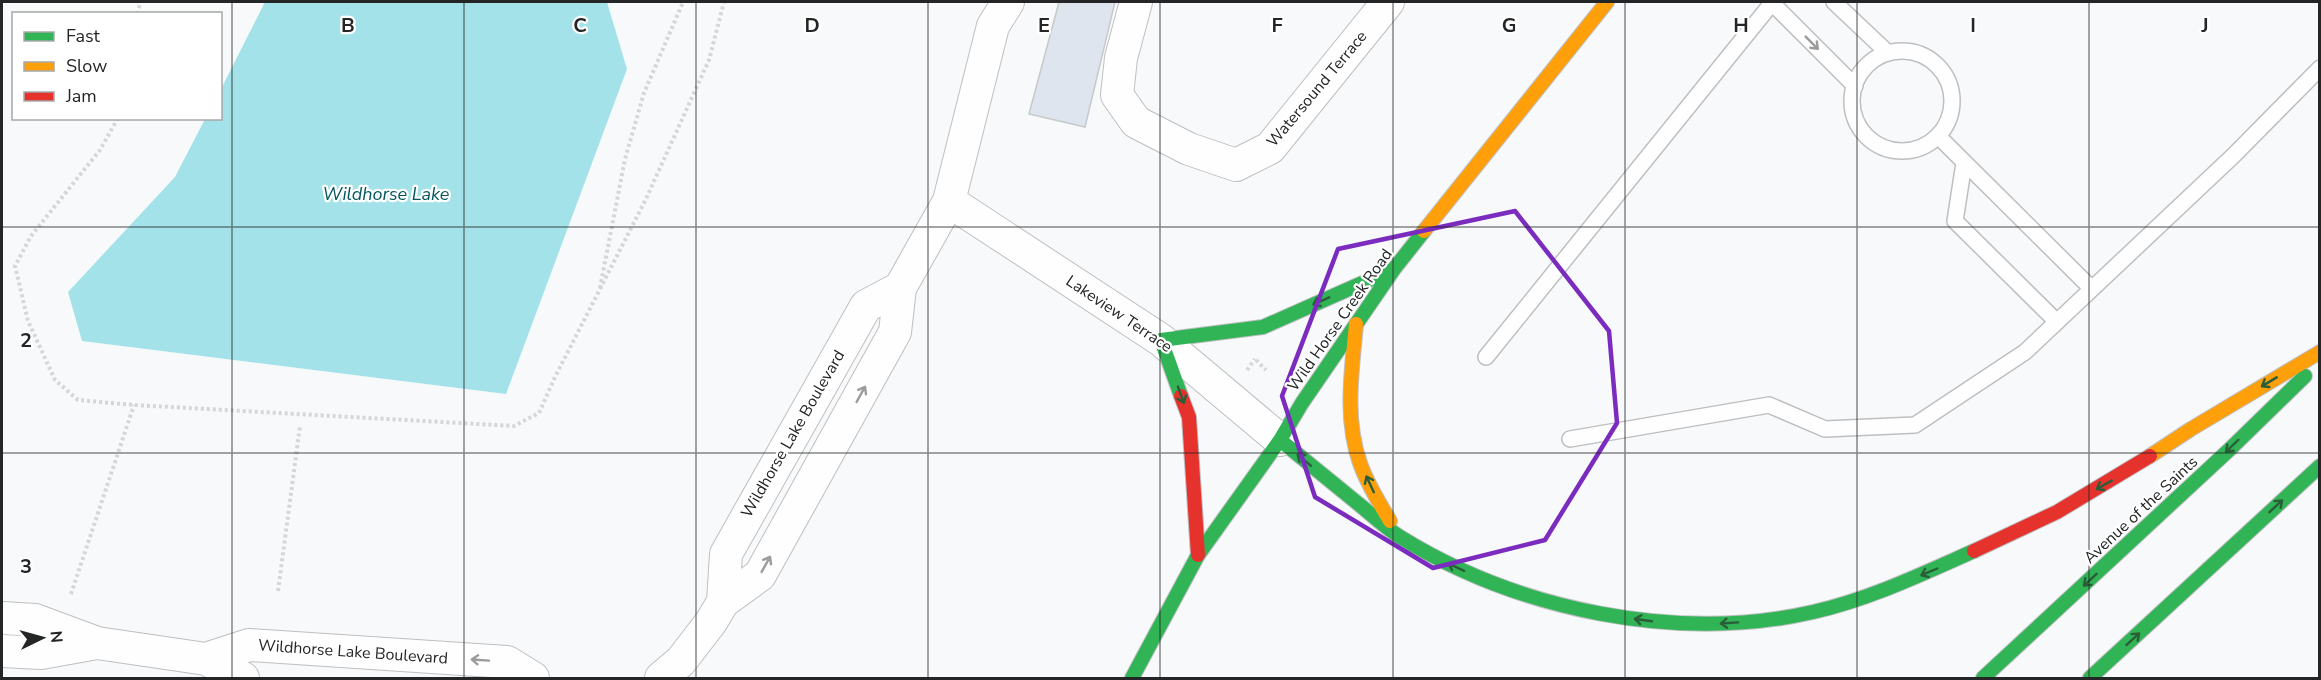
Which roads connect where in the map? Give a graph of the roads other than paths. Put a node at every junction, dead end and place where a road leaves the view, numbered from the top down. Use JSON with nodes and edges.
{"nodes":[{"id":1,"x":1136,"y":2,"type":"edge"},
{"id":2,"x":1388,"y":2,"type":"edge"},
{"id":3,"x":1607,"y":2,"type":"edge"},
{"id":4,"x":1771,"y":2,"type":"edge"},
{"id":5,"x":1834,"y":2,"type":"edge"},
{"id":6,"x":997,"y":10,"type":"edge"},
{"id":7,"x":1888,"y":53,"type":"junction"},
{"id":8,"x":2319,"y":68,"type":"edge"},
{"id":9,"x":1855,"y":86,"type":"junction"},
{"id":10,"x":1938,"y":136,"type":"junction"},
{"id":11,"x":1964,"y":163,"type":"junction"},
{"id":12,"x":949,"y":201,"type":"junction"},
{"id":13,"x":1394,"y":269,"type":"junction"},
{"id":14,"x":2091,"y":289,"type":"junction"},
{"id":15,"x":2057,"y":322,"type":"junction"},
{"id":16,"x":1356,"y":324,"type":"junction"},
{"id":17,"x":1161,"y":340,"type":"junction"},
{"id":18,"x":2319,"y":352,"type":"edge"},
{"id":19,"x":1486,"y":357,"type":"dead end"},
{"id":20,"x":2319,"y":362,"type":"edge"},
{"id":21,"x":1570,"y":439,"type":"dead end"},
{"id":22,"x":1280,"y":440,"type":"junction"},
{"id":23,"x":2319,"y":466,"type":"edge"},
{"id":24,"x":1398,"y":536,"type":"junction"},
{"id":25,"x":1198,"y":555,"type":"junction"},
{"id":26,"x":2,"y":618,"type":"edge"},
{"id":27,"x":97,"y":644,"type":"junction"},
{"id":28,"x":2,"y":651,"type":"edge"},
{"id":29,"x":206,"y":659,"type":"junction"},
{"id":30,"x":170,"y":666,"type":"edge"},
{"id":31,"x":243,"y":678,"type":"edge"},
{"id":32,"x":533,"y":678,"type":"edge"},
{"id":33,"x":661,"y":678,"type":"edge"},
{"id":34,"x":1132,"y":678,"type":"edge"},
{"id":35,"x":1983,"y":678,"type":"edge"},
{"id":36,"x":2090,"y":678,"type":"edge"}],
"edges":[{"from":1,"to":2,"type":"street","name":"Watersound Terrace"},
{"from":3,"to":13,"type":"main road","name":"Wild Horse Creek Road"},
{"from":4,"to":9,"type":"lane","one_way":true},
{"from":4,"to":19,"type":"lane"},
{"from":5,"to":7,"type":"lane"},
{"from":6,"to":12,"type":"street"},
{"from":7,"to":9,"type":"lane"},
{"from":7,"to":10,"type":"lane"},
{"from":8,"to":14,"type":"lane"},
{"from":9,"to":10,"type":"lane"},
{"from":10,"to":11,"type":"lane"},
{"from":11,"to":14,"type":"lane"},
{"from":11,"to":15,"type":"lane"},
{"from":12,"to":17,"type":"street","name":"Lakeview Terrace"},
{"from":12,"to":33,"type":"street"},
{"from":13,"to":16,"type":"main road","name":"Wild Horse Creek Road"},
{"from":13,"to":17,"type":"main road","one_way":true},
{"from":14,"to":15,"type":"lane"},
{"from":15,"to":21,"type":"lane"},
{"from":16,"to":22,"type":"main road","name":"Wild Horse Creek Road"},
{"from":24,"to":16,"type":"main road","one_way":true},
{"from":17,"to":22,"type":"street","name":"Lakeview Terrace"},
{"from":17,"to":25,"type":"main road","one_way":true},
{"from":18,"to":24,"type":"main road","one_way":true},
{"from":20,"to":35,"type":"main road","name":"Avenue of the Saints","one_way":true},
{"from":24,"to":22,"type":"main road","one_way":true},
{"from":22,"to":25,"type":"main road","name":"Wild Horse Creek Road"},
{"from":36,"to":23,"type":"main road","one_way":true},
{"from":25,"to":34,"type":"main road","name":"Wild Horse Creek Road"},
{"from":26,"to":27,"type":"street","name":"Wildhorse Lake Boulevard"},
{"from":27,"to":28,"type":"street","name":"Wildhorse Lake Boulevard"},
{"from":27,"to":30,"type":"street","name":"Wildhorse Lake Boulevard"},
{"from":29,"to":30,"type":"street","name":"Wildhorse Lake Boulevard"},
{"from":29,"to":31,"type":"street","name":"Wildhorse Lake Boulevard"},
{"from":32,"to":29,"type":"street","name":"Wildhorse Lake Boulevard","one_way":true}]}
